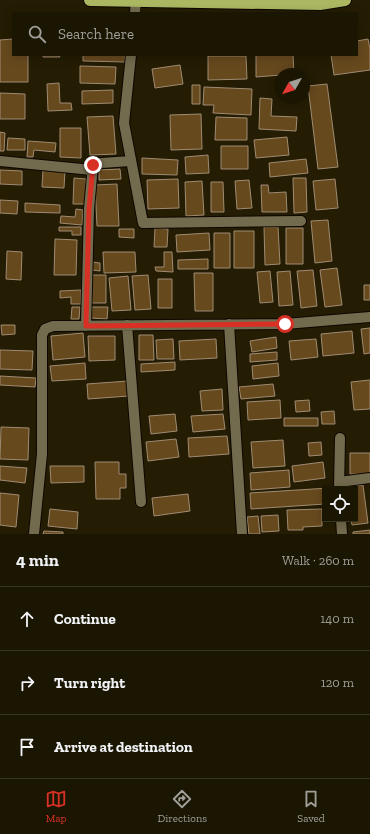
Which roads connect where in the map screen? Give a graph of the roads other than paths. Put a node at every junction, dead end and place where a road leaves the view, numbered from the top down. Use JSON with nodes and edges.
{"nodes":[{"id":1,"x":90,"y":0,"type":"edge"},
{"id":2,"x":136,"y":0,"type":"edge"},
{"id":3,"x":345,"y":0,"type":"edge"},
{"id":4,"x":135,"y":12,"type":"edge"},
{"id":5,"x":131,"y":56,"type":"edge"},
{"id":6,"x":0,"y":161,"type":"edge"},
{"id":7,"x":130,"y":161,"type":"junction"},
{"id":8,"x":92,"y":170,"type":"junction"},
{"id":9,"x":301,"y":222,"type":"dead end"},
{"id":10,"x":370,"y":317,"type":"edge"},
{"id":11,"x":229,"y":324,"type":"junction"},
{"id":12,"x":127,"y":325,"type":"junction"},
{"id":13,"x":86,"y":326,"type":"junction"},
{"id":14,"x":340,"y":438,"type":"dead end"},
{"id":15,"x":370,"y":478,"type":"edge"},
{"id":16,"x":339,"y":485,"type":"edge"},
{"id":17,"x":141,"y":502,"type":"dead end"},
{"id":18,"x":341,"y":522,"type":"edge"},
{"id":19,"x":34,"y":534,"type":"edge"},
{"id":20,"x":242,"y":534,"type":"edge"},
{"id":21,"x":342,"y":534,"type":"edge"}],
"edges":[{"from":1,"to":2,"type":"highway"},
{"from":2,"to":3,"type":"highway"},
{"from":2,"to":4,"type":"street"},
{"from":5,"to":7,"type":"street"},
{"from":6,"to":8,"type":"street"},
{"from":7,"to":8,"type":"street"},
{"from":7,"to":9,"type":"street"},
{"from":8,"to":13,"type":"street"},
{"from":10,"to":11,"type":"street"},
{"from":11,"to":12,"type":"street"},
{"from":11,"to":20,"type":"street"},
{"from":12,"to":13,"type":"street"},
{"from":12,"to":17,"type":"street"},
{"from":13,"to":19,"type":"street"},
{"from":14,"to":16,"type":"street"},
{"from":15,"to":16,"type":"street"},
{"from":18,"to":21,"type":"street"}]}
